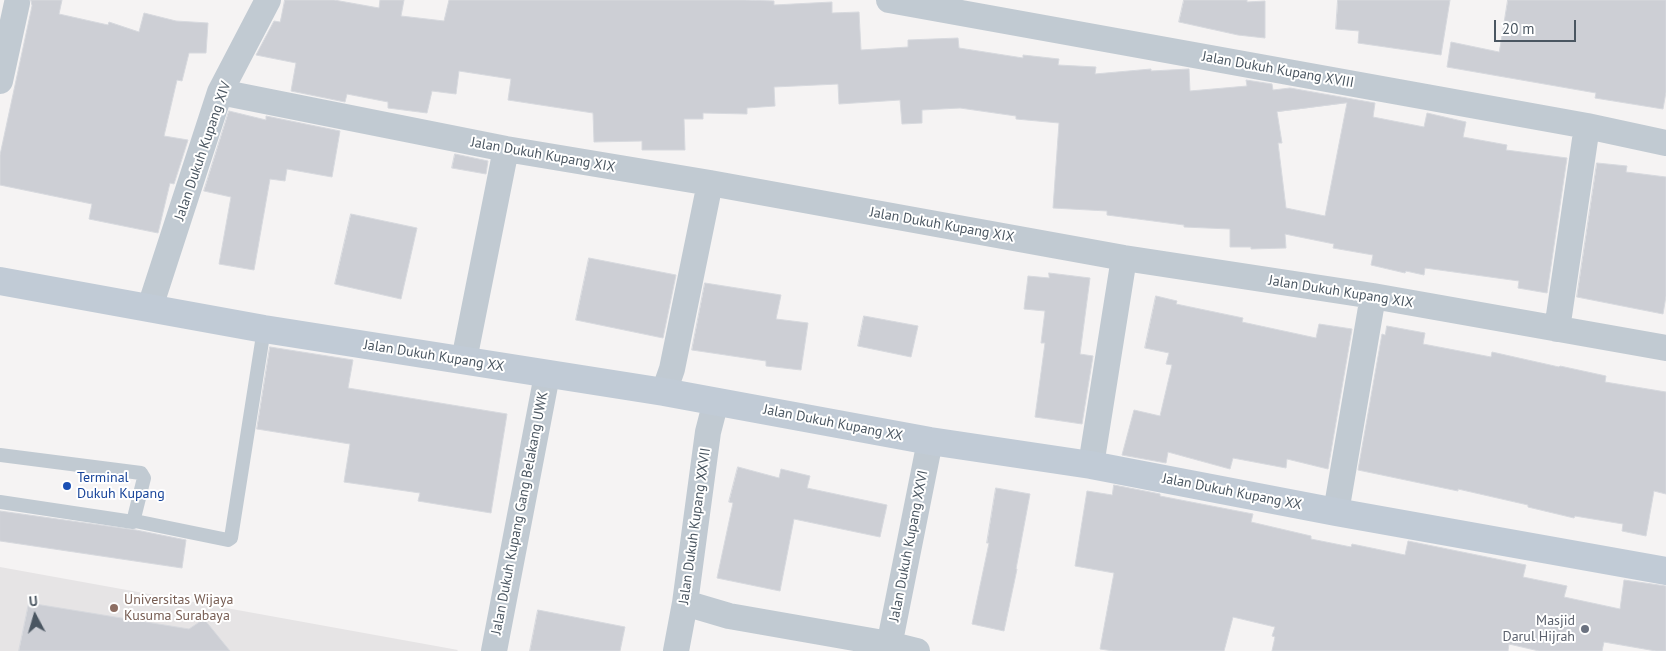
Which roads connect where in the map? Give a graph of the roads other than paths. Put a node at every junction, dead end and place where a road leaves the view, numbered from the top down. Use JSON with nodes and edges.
{"nodes":[{"id":1,"x":268,"y":0,"type":"edge"},
{"id":2,"x":888,"y":0,"type":"edge"},
{"id":3,"x":16,"y":3,"type":"dead end"},
{"id":4,"x":0,"y":81,"type":"edge"},
{"id":5,"x":220,"y":92,"type":"junction"},
{"id":6,"x":1587,"y":126,"type":"junction"},
{"id":7,"x":1666,"y":143,"type":"edge"},
{"id":8,"x":506,"y":149,"type":"junction"},
{"id":9,"x":710,"y":183,"type":"junction"},
{"id":10,"x":1124,"y":258,"type":"junction"},
{"id":11,"x":0,"y":281,"type":"edge"},
{"id":12,"x":1373,"y":296,"type":"junction"},
{"id":13,"x":150,"y":307,"type":"junction"},
{"id":14,"x":264,"y":329,"type":"junction"},
{"id":15,"x":1557,"y":329,"type":"junction"},
{"id":16,"x":1666,"y":348,"type":"edge"},
{"id":17,"x":464,"y":360,"type":"junction"},
{"id":18,"x":547,"y":374,"type":"junction"},
{"id":19,"x":664,"y":392,"type":"junction"},
{"id":20,"x":716,"y":401,"type":"junction"},
{"id":21,"x":930,"y":441,"type":"junction"},
{"id":22,"x":0,"y":455,"type":"edge"},
{"id":23,"x":1091,"y":465,"type":"junction"},
{"id":24,"x":0,"y":502,"type":"edge"},
{"id":25,"x":1336,"y":512,"type":"junction"},
{"id":26,"x":135,"y":521,"type":"junction"},
{"id":27,"x":1666,"y":571,"type":"edge"},
{"id":28,"x":685,"y":603,"type":"junction"},
{"id":29,"x":889,"y":647,"type":"edge"},
{"id":30,"x":494,"y":651,"type":"edge"},
{"id":31,"x":676,"y":651,"type":"edge"},
{"id":32,"x":917,"y":651,"type":"edge"}],
"edges":[{"from":1,"to":5,"type":"street","name":"Jalan Dukuh Kupang XIV"},
{"from":2,"to":6,"type":"street","name":"Jalan Dukuh Kupang XVIII"},
{"from":3,"to":4,"type":"street"},
{"from":5,"to":8,"type":"street","name":"Jalan Dukuh Kupang XIX"},
{"from":5,"to":13,"type":"street","name":"Jalan Dukuh Kupang XIV"},
{"from":6,"to":7,"type":"street","name":"Jalan Dukuh Kupang XVIII"},
{"from":6,"to":15,"type":"street"},
{"from":8,"to":9,"type":"street","name":"Jalan Dukuh Kupang XIX"},
{"from":8,"to":17,"type":"street"},
{"from":9,"to":10,"type":"street","name":"Jalan Dukuh Kupang XIX"},
{"from":9,"to":19,"type":"street"},
{"from":10,"to":12,"type":"street","name":"Jalan Dukuh Kupang XIX"},
{"from":10,"to":23,"type":"street"},
{"from":11,"to":13,"type":"street","name":"Jalan Dukuh Kupang XX"},
{"from":12,"to":15,"type":"street","name":"Jalan Dukuh Kupang XIX"},
{"from":12,"to":25,"type":"street"},
{"from":13,"to":14,"type":"street","name":"Jalan Dukuh Kupang XX"},
{"from":14,"to":17,"type":"street","name":"Jalan Dukuh Kupang XX"},
{"from":14,"to":26,"type":"lane"},
{"from":15,"to":16,"type":"street","name":"Jalan Dukuh Kupang XIX"},
{"from":17,"to":18,"type":"street","name":"Jalan Dukuh Kupang XX"},
{"from":18,"to":19,"type":"street","name":"Jalan Dukuh Kupang XX"},
{"from":18,"to":30,"type":"street","name":"Jalan Dukuh Kupang Gang Belakang UWK"},
{"from":19,"to":20,"type":"street","name":"Jalan Dukuh Kupang XX"},
{"from":20,"to":21,"type":"street","name":"Jalan Dukuh Kupang XX"},
{"from":20,"to":28,"type":"street","name":"Jalan Dukuh Kupang XXVII"},
{"from":21,"to":23,"type":"street","name":"Jalan Dukuh Kupang XX"},
{"from":21,"to":29,"type":"street","name":"Jalan Dukuh Kupang XXVI"},
{"from":22,"to":26,"type":"lane"},
{"from":23,"to":25,"type":"street","name":"Jalan Dukuh Kupang XX"},
{"from":24,"to":26,"type":"lane"},
{"from":25,"to":27,"type":"street","name":"Jalan Dukuh Kupang XX"},
{"from":28,"to":29,"type":"street"},
{"from":28,"to":31,"type":"street","name":"Jalan Dukuh Kupang XXVII"},
{"from":29,"to":32,"type":"street"}]}
